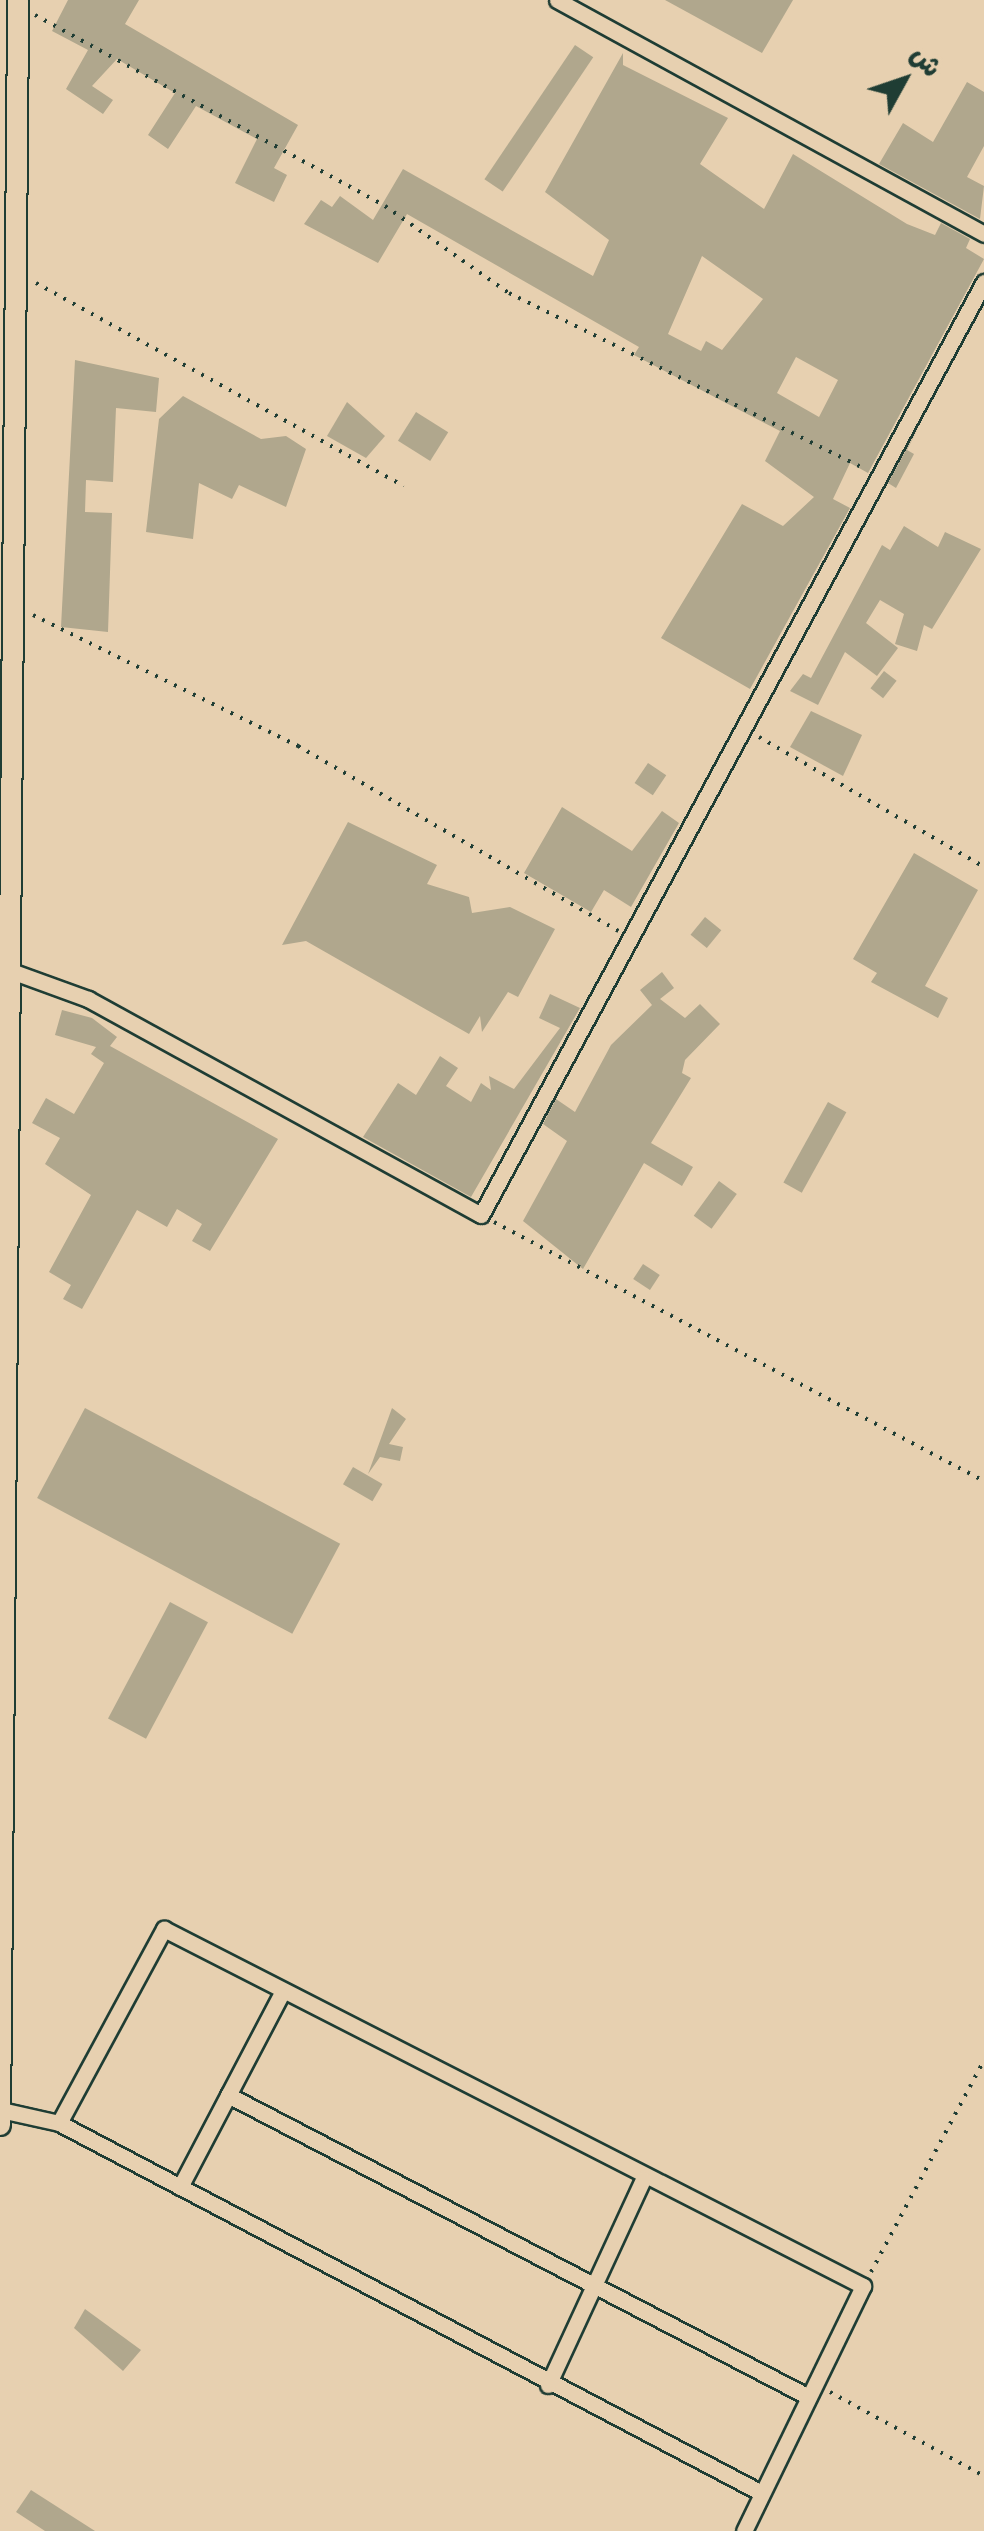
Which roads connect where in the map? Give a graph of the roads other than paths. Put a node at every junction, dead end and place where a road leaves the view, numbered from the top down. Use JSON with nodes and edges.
{"nodes":[{"id":1,"x":557,"y":0,"type":"edge"},
{"id":2,"x":18,"y":3,"type":"edge"},
{"id":3,"x":984,"y":234,"type":"edge"},
{"id":4,"x":8,"y":276,"type":"edge"},
{"id":5,"x":984,"y":282,"type":"edge"},
{"id":6,"x":14,"y":972,"type":"junction"},
{"id":7,"x":5,"y":1548,"type":"edge"},
{"id":8,"x":1,"y":1741,"type":"edge"},
{"id":9,"x":284,"y":1991,"type":"junction"},
{"id":10,"x":228,"y":2095,"type":"junction"},
{"id":11,"x":0,"y":2110,"type":"edge"},
{"id":12,"x":59,"y":2122,"type":"junction"},
{"id":13,"x":0,"y":2125,"type":"edge"},
{"id":14,"x":643,"y":2178,"type":"junction"},
{"id":15,"x":180,"y":2187,"type":"junction"},
{"id":16,"x":593,"y":2284,"type":"junction"},
{"id":17,"x":548,"y":2385,"type":"junction"},
{"id":18,"x":808,"y":2396,"type":"junction"},
{"id":19,"x":758,"y":2491,"type":"junction"},
{"id":20,"x":744,"y":2531,"type":"edge"}],
"edges":[{"from":1,"to":3,"type":"street"},
{"from":2,"to":4,"type":"main road"},
{"from":4,"to":6,"type":"main road"},
{"from":5,"to":6,"type":"street"},
{"from":6,"to":7,"type":"main road"},
{"from":7,"to":8,"type":"main road"},
{"from":8,"to":11,"type":"main road"},
{"from":9,"to":10,"type":"street"},
{"from":9,"to":12,"type":"street"},
{"from":9,"to":14,"type":"street"},
{"from":10,"to":15,"type":"street"},
{"from":10,"to":16,"type":"street"},
{"from":11,"to":12,"type":"street"},
{"from":11,"to":13,"type":"main road"},
{"from":12,"to":15,"type":"street"},
{"from":14,"to":16,"type":"street"},
{"from":14,"to":18,"type":"street"},
{"from":15,"to":17,"type":"street"},
{"from":16,"to":17,"type":"street"},
{"from":16,"to":18,"type":"street"},
{"from":17,"to":19,"type":"street"},
{"from":18,"to":19,"type":"street"},
{"from":19,"to":20,"type":"street"}]}
